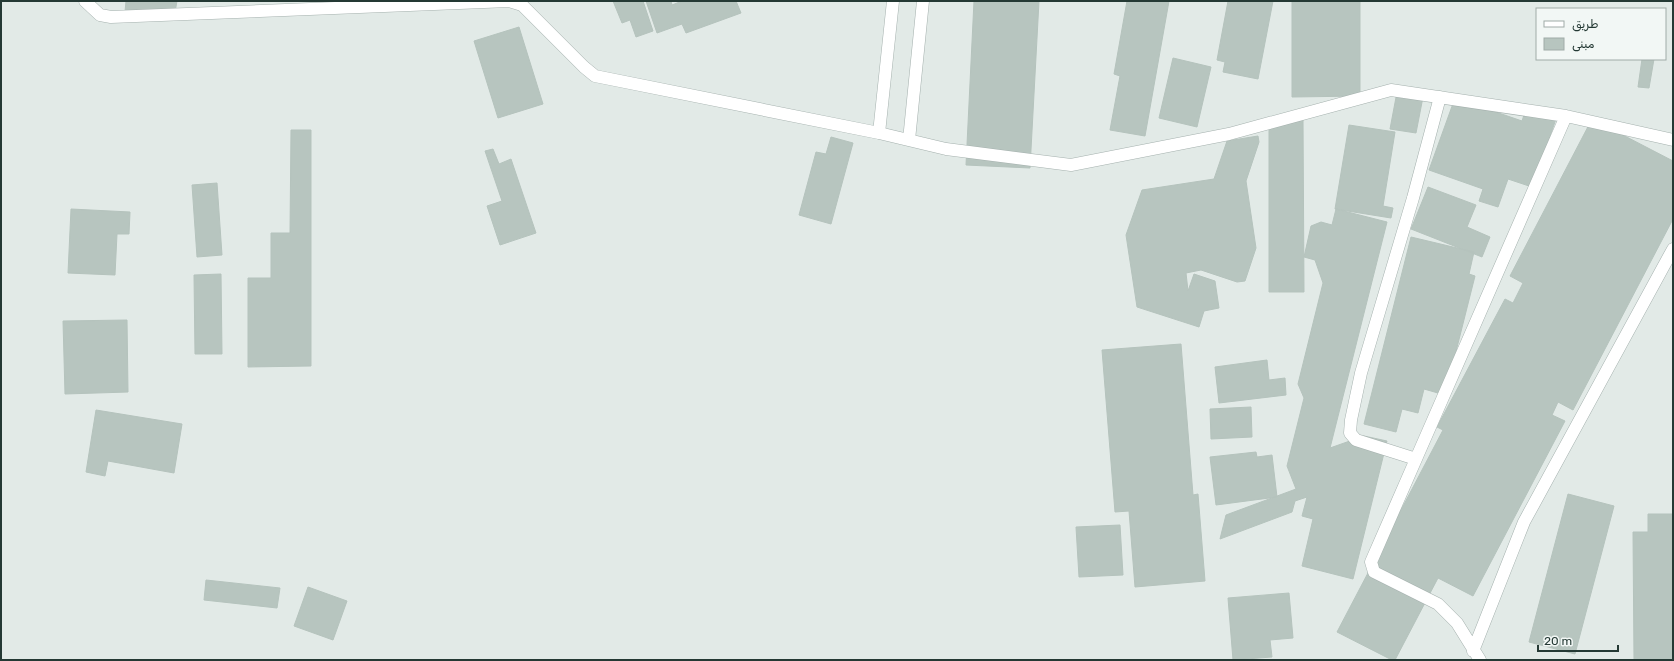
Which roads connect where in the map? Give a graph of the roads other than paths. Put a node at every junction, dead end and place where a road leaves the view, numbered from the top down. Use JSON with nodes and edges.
{"nodes":[{"id":1,"x":85,"y":1,"type":"edge"},
{"id":2,"x":892,"y":1,"type":"edge"},
{"id":3,"x":923,"y":1,"type":"edge"},
{"id":4,"x":1440,"y":97,"type":"junction"},
{"id":5,"x":1566,"y":116,"type":"junction"},
{"id":6,"x":879,"y":132,"type":"junction"},
{"id":7,"x":909,"y":140,"type":"junction"},
{"id":8,"x":1673,"y":140,"type":"edge"},
{"id":9,"x":1673,"y":249,"type":"edge"},
{"id":10,"x":1416,"y":459,"type":"junction"},
{"id":11,"x":1477,"y":656,"type":"edge"}],
"edges":[{"from":1,"to":6,"type":"street"},
{"from":2,"to":6,"type":"street"},
{"from":3,"to":7,"type":"street"},
{"from":4,"to":5,"type":"street"},
{"from":4,"to":7,"type":"street"},
{"from":4,"to":10,"type":"street"},
{"from":5,"to":8,"type":"street"},
{"from":5,"to":10,"type":"street"},
{"from":6,"to":7,"type":"street"},
{"from":9,"to":11,"type":"street"},
{"from":10,"to":11,"type":"street"}]}
